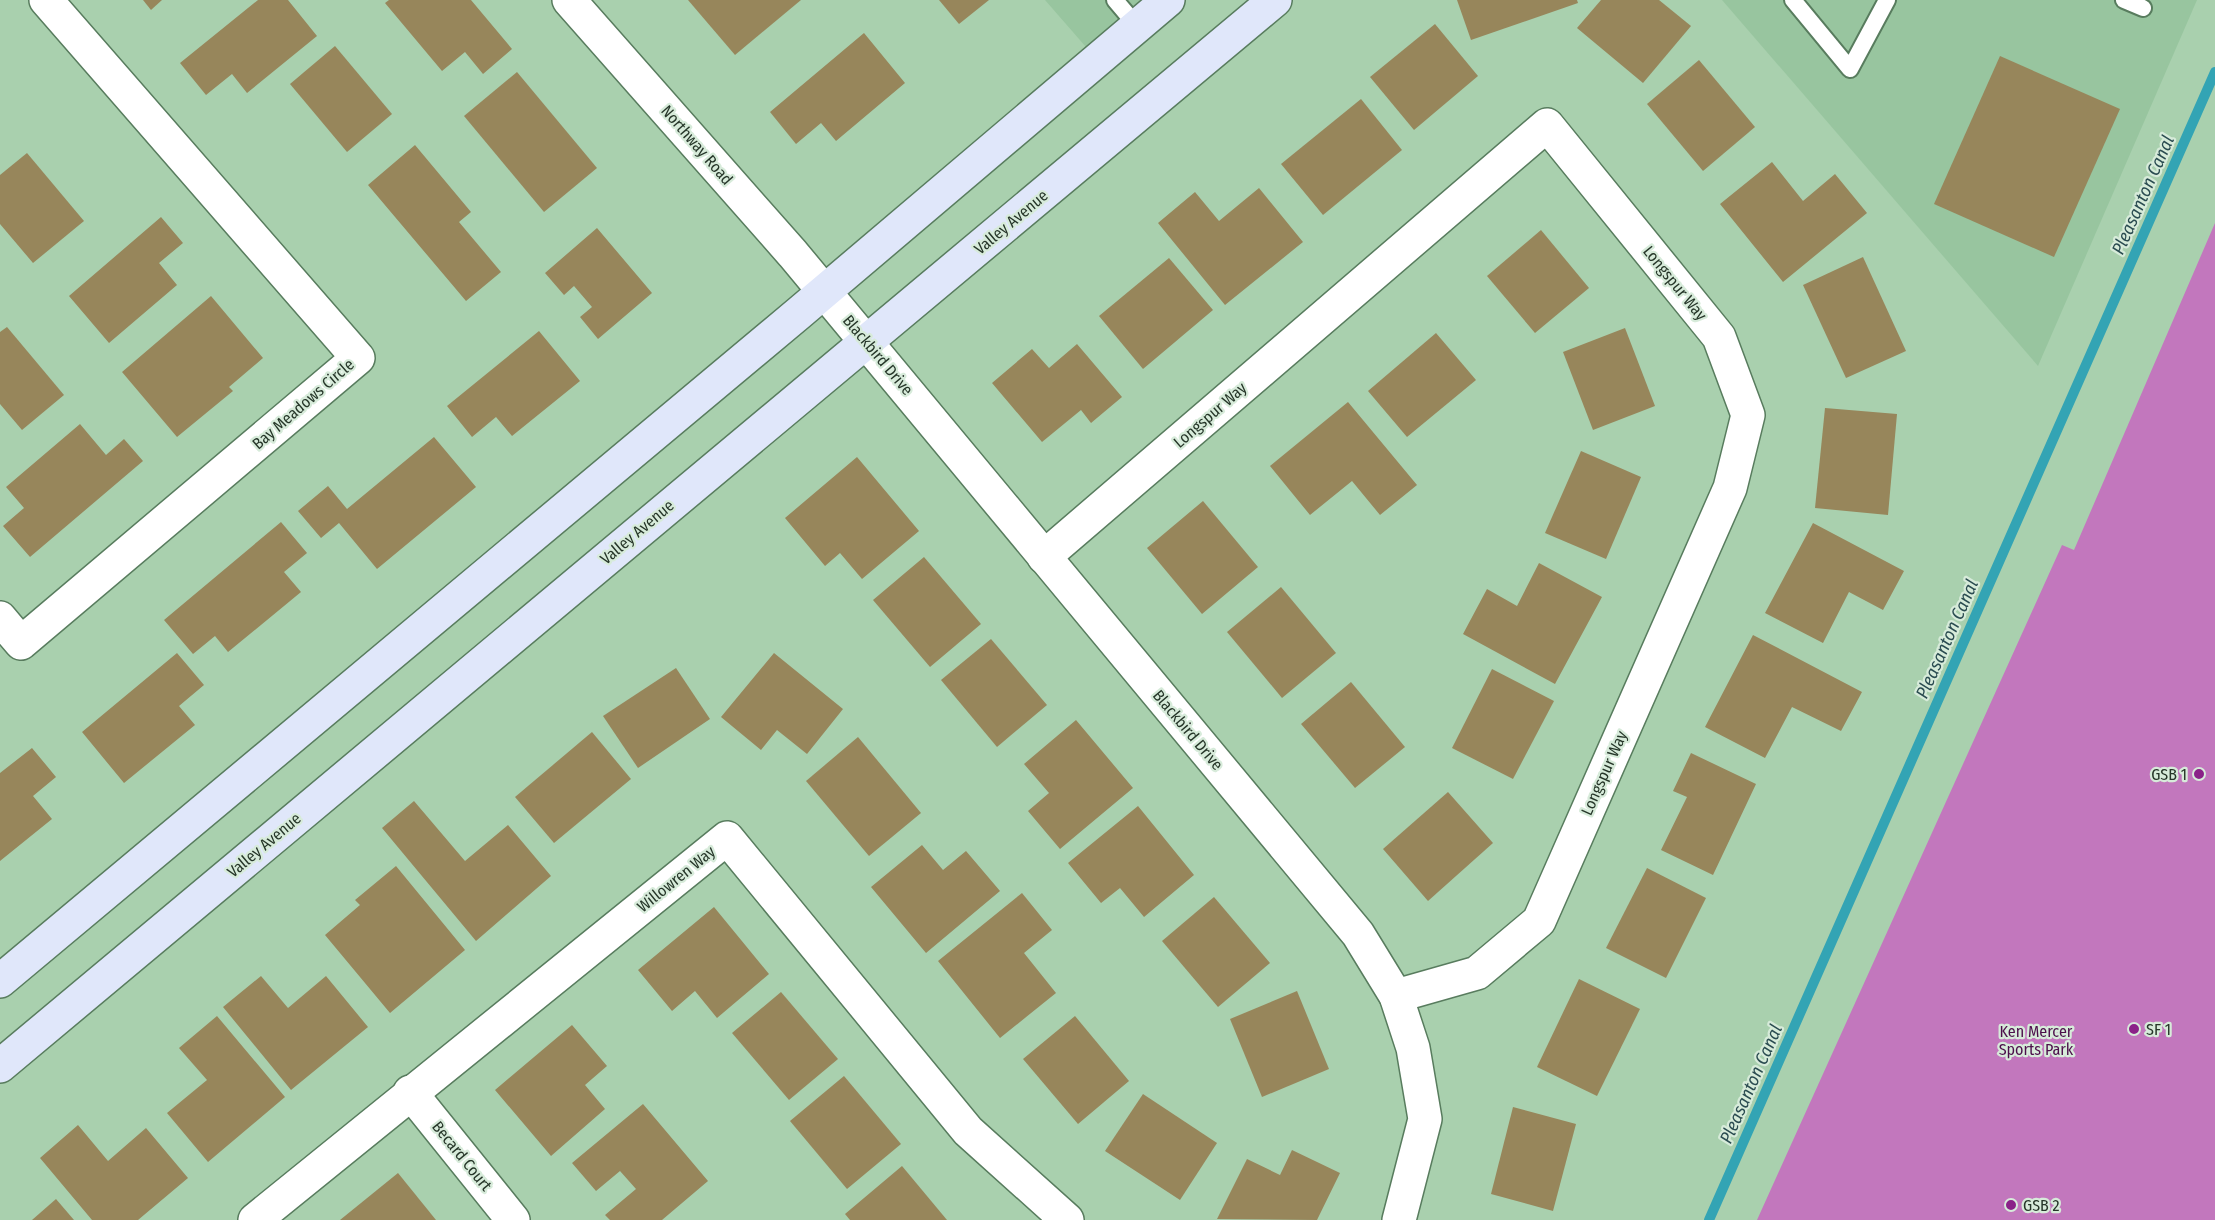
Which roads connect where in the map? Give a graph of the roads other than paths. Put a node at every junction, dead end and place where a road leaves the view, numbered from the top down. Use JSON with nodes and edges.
{"nodes":[{"id":1,"x":46,"y":0,"type":"edge"},
{"id":2,"x":569,"y":0,"type":"edge"},
{"id":3,"x":1115,"y":0,"type":"edge"},
{"id":4,"x":1168,"y":0,"type":"edge"},
{"id":5,"x":1275,"y":0,"type":"edge"},
{"id":6,"x":1793,"y":0,"type":"edge"},
{"id":7,"x":1887,"y":0,"type":"edge"},
{"id":8,"x":2124,"y":0,"type":"edge"},
{"id":9,"x":2143,"y":8,"type":"dead end"},
{"id":10,"x":1137,"y":26,"type":"junction"},
{"id":11,"x":824,"y":291,"type":"junction"},
{"id":12,"x":866,"y":341,"type":"junction"},
{"id":13,"x":1044,"y":557,"type":"junction"},
{"id":14,"x":0,"y":618,"type":"edge"},
{"id":15,"x":0,"y":981,"type":"edge"},
{"id":16,"x":1396,"y":996,"type":"junction"},
{"id":17,"x":0,"y":1066,"type":"edge"},
{"id":18,"x":410,"y":1092,"type":"junction"},
{"id":19,"x":255,"y":1220,"type":"edge"},
{"id":20,"x":513,"y":1220,"type":"edge"},
{"id":21,"x":1067,"y":1220,"type":"edge"},
{"id":22,"x":1399,"y":1220,"type":"edge"}],
"edges":[{"from":1,"to":14,"type":"street","name":"Bay Meadows Circle"},
{"from":2,"to":11,"type":"street","name":"Northway Road"},
{"from":3,"to":10,"type":"lane"},
{"from":4,"to":10,"type":"main road"},
{"from":5,"to":12,"type":"main road","name":"Valley Avenue"},
{"from":6,"to":7,"type":"lane"},
{"from":8,"to":9,"type":"lane"},
{"from":10,"to":11,"type":"main road"},
{"from":11,"to":12,"type":"street","name":"Blackbird Drive"},
{"from":11,"to":15,"type":"main road"},
{"from":12,"to":13,"type":"street","name":"Blackbird Drive"},
{"from":12,"to":17,"type":"main road","name":"Valley Avenue"},
{"from":13,"to":16,"type":"street","name":"Blackbird Drive"},
{"from":13,"to":16,"type":"street","name":"Longspur Way"},
{"from":16,"to":22,"type":"street","name":"Blackbird Drive"},
{"from":18,"to":19,"type":"street","name":"Willowren Way"},
{"from":18,"to":20,"type":"street","name":"Becard Court"},
{"from":18,"to":21,"type":"street","name":"Willowren Way"}]}
